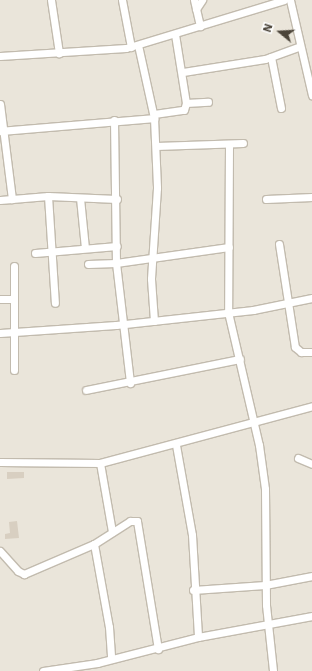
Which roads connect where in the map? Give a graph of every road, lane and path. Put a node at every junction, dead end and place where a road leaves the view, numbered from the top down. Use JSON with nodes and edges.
{"nodes":[{"id":1,"x":51,"y":0,"type":"edge"},
{"id":2,"x":122,"y":0,"type":"edge"},
{"id":3,"x":194,"y":0,"type":"edge"},
{"id":4,"x":202,"y":0,"type":"edge"},
{"id":5,"x":284,"y":0,"type":"edge"},
{"id":6,"x":290,"y":0,"type":"edge"},
{"id":7,"x":196,"y":9,"type":"junction"},
{"id":8,"x":200,"y":26,"type":"junction"},
{"id":9,"x":175,"y":34,"type":"junction"},
{"id":10,"x":134,"y":46,"type":"junction"},
{"id":11,"x":300,"y":46,"type":"junction"},
{"id":12,"x":59,"y":53,"type":"junction"},
{"id":13,"x":0,"y":56,"type":"edge"},
{"id":14,"x":272,"y":57,"type":"junction"},
{"id":15,"x":312,"y":65,"type":"edge"},
{"id":16,"x":304,"y":66,"type":"junction"},
{"id":17,"x":183,"y":72,"type":"junction"},
{"id":18,"x":312,"y":95,"type":"edge"},
{"id":19,"x":208,"y":102,"type":"dead end"},
{"id":20,"x":186,"y":103,"type":"junction"},
{"id":21,"x":0,"y":104,"type":"edge"},
{"id":22,"x":280,"y":108,"type":"dead end"},
{"id":23,"x":154,"y":116,"type":"junction"},
{"id":24,"x":114,"y":120,"type":"junction"},
{"id":25,"x":2,"y":130,"type":"edge"},
{"id":26,"x":243,"y":143,"type":"dead end"},
{"id":27,"x":229,"y":145,"type":"junction"},
{"id":28,"x":156,"y":146,"type":"junction"},
{"id":29,"x":48,"y":196,"type":"junction"},
{"id":30,"x":312,"y":197,"type":"edge"},
{"id":31,"x":80,"y":198,"type":"junction"},
{"id":32,"x":12,"y":199,"type":"junction"},
{"id":33,"x":117,"y":199,"type":"junction"},
{"id":34,"x":266,"y":199,"type":"dead end"},
{"id":35,"x":0,"y":200,"type":"edge"},
{"id":36,"x":279,"y":244,"type":"dead end"},
{"id":37,"x":117,"y":246,"type":"junction"},
{"id":38,"x":228,"y":247,"type":"junction"},
{"id":39,"x":85,"y":248,"type":"junction"},
{"id":40,"x":51,"y":251,"type":"junction"},
{"id":41,"x":35,"y":252,"type":"dead end"},
{"id":42,"x":153,"y":256,"type":"junction"},
{"id":43,"x":116,"y":263,"type":"junction"},
{"id":44,"x":88,"y":264,"type":"dead end"},
{"id":45,"x":14,"y":266,"type":"dead end"},
{"id":46,"x":0,"y":298,"type":"edge"},
{"id":47,"x":312,"y":298,"type":"edge"},
{"id":48,"x":13,"y":299,"type":"junction"},
{"id":49,"x":287,"y":302,"type":"junction"},
{"id":50,"x":55,"y":304,"type":"dead end"},
{"id":51,"x":228,"y":312,"type":"junction"},
{"id":52,"x":154,"y":321,"type":"junction"},
{"id":53,"x":124,"y":324,"type":"junction"},
{"id":54,"x":13,"y":330,"type":"junction"},
{"id":55,"x":0,"y":332,"type":"edge"},
{"id":56,"x":312,"y":352,"type":"edge"},
{"id":57,"x":240,"y":359,"type":"junction"},
{"id":58,"x":14,"y":370,"type":"dead end"},
{"id":59,"x":130,"y":383,"type":"junction"},
{"id":60,"x":86,"y":390,"type":"dead end"},
{"id":61,"x":312,"y":406,"type":"edge"},
{"id":62,"x":255,"y":422,"type":"junction"},
{"id":63,"x":176,"y":444,"type":"junction"},
{"id":64,"x":298,"y":458,"type":"dead end"},
{"id":65,"x":0,"y":462,"type":"edge"},
{"id":66,"x":100,"y":463,"type":"junction"},
{"id":67,"x":312,"y":464,"type":"edge"},
{"id":68,"x":112,"y":532,"type":"junction"},
{"id":69,"x":94,"y":544,"type":"junction"},
{"id":70,"x":0,"y":551,"type":"edge"},
{"id":71,"x":312,"y":576,"type":"edge"},
{"id":72,"x":265,"y":585,"type":"junction"},
{"id":73,"x":192,"y":590,"type":"junction"},
{"id":74,"x":312,"y":616,"type":"edge"},
{"id":75,"x":268,"y":624,"type":"junction"},
{"id":76,"x":198,"y":637,"type":"junction"},
{"id":77,"x":158,"y":649,"type":"junction"},
{"id":78,"x":111,"y":659,"type":"junction"},
{"id":79,"x":43,"y":671,"type":"edge"},
{"id":80,"x":273,"y":671,"type":"edge"}],
"edges":[{"from":1,"to":12,"type":"street"},
{"from":2,"to":10,"type":"street"},
{"from":3,"to":7,"type":"street"},
{"from":4,"to":7,"type":"street"},
{"from":5,"to":8,"type":"street"},
{"from":6,"to":11,"type":"street"},
{"from":7,"to":8,"type":"street"},
{"from":8,"to":9,"type":"street"},
{"from":9,"to":10,"type":"street"},
{"from":9,"to":17,"type":"street"},
{"from":10,"to":12,"type":"street"},
{"from":10,"to":23,"type":"street"},
{"from":11,"to":14,"type":"street"},
{"from":11,"to":16,"type":"street"},
{"from":12,"to":13,"type":"street"},
{"from":14,"to":17,"type":"street"},
{"from":14,"to":22,"type":"street"},
{"from":15,"to":16,"type":"street"},
{"from":16,"to":18,"type":"street"},
{"from":17,"to":20,"type":"street"},
{"from":19,"to":20,"type":"street"},
{"from":20,"to":23,"type":"street"},
{"from":21,"to":25,"type":"street"},
{"from":23,"to":24,"type":"street"},
{"from":23,"to":28,"type":"street"},
{"from":24,"to":25,"type":"street"},
{"from":24,"to":33,"type":"street"},
{"from":25,"to":32,"type":"street"},
{"from":26,"to":27,"type":"street"},
{"from":27,"to":28,"type":"street"},
{"from":27,"to":38,"type":"street"},
{"from":28,"to":42,"type":"street"},
{"from":29,"to":31,"type":"street"},
{"from":29,"to":32,"type":"street"},
{"from":29,"to":40,"type":"street"},
{"from":30,"to":34,"type":"street"},
{"from":31,"to":33,"type":"street"},
{"from":31,"to":39,"type":"street"},
{"from":32,"to":35,"type":"street"},
{"from":33,"to":37,"type":"street"},
{"from":36,"to":49,"type":"street"},
{"from":37,"to":39,"type":"street"},
{"from":37,"to":43,"type":"street"},
{"from":38,"to":42,"type":"street"},
{"from":38,"to":51,"type":"street"},
{"from":39,"to":40,"type":"street"},
{"from":40,"to":41,"type":"street"},
{"from":40,"to":50,"type":"street"},
{"from":42,"to":43,"type":"street"},
{"from":42,"to":52,"type":"street"},
{"from":43,"to":44,"type":"street"},
{"from":43,"to":53,"type":"street"},
{"from":45,"to":48,"type":"street"},
{"from":46,"to":48,"type":"street"},
{"from":47,"to":49,"type":"street"},
{"from":48,"to":54,"type":"street"},
{"from":49,"to":51,"type":"street"},
{"from":49,"to":56,"type":"street"},
{"from":51,"to":52,"type":"street"},
{"from":51,"to":57,"type":"street"},
{"from":52,"to":53,"type":"street"},
{"from":53,"to":54,"type":"street"},
{"from":53,"to":59,"type":"street"},
{"from":54,"to":55,"type":"street"},
{"from":54,"to":58,"type":"street"},
{"from":57,"to":59,"type":"street"},
{"from":57,"to":62,"type":"street"},
{"from":59,"to":60,"type":"street"},
{"from":61,"to":62,"type":"street"},
{"from":62,"to":63,"type":"street"},
{"from":62,"to":72,"type":"street"},
{"from":63,"to":66,"type":"street"},
{"from":63,"to":73,"type":"street"},
{"from":64,"to":67,"type":"street"},
{"from":65,"to":66,"type":"street"},
{"from":66,"to":68,"type":"street"},
{"from":68,"to":69,"type":"street"},
{"from":68,"to":77,"type":"street"},
{"from":69,"to":70,"type":"street"},
{"from":69,"to":78,"type":"street"},
{"from":71,"to":72,"type":"street"},
{"from":72,"to":73,"type":"street"},
{"from":72,"to":75,"type":"street"},
{"from":73,"to":76,"type":"street"},
{"from":74,"to":75,"type":"street"},
{"from":75,"to":76,"type":"street"},
{"from":75,"to":80,"type":"street"},
{"from":76,"to":77,"type":"street"},
{"from":77,"to":78,"type":"street"},
{"from":78,"to":79,"type":"street"}]}
